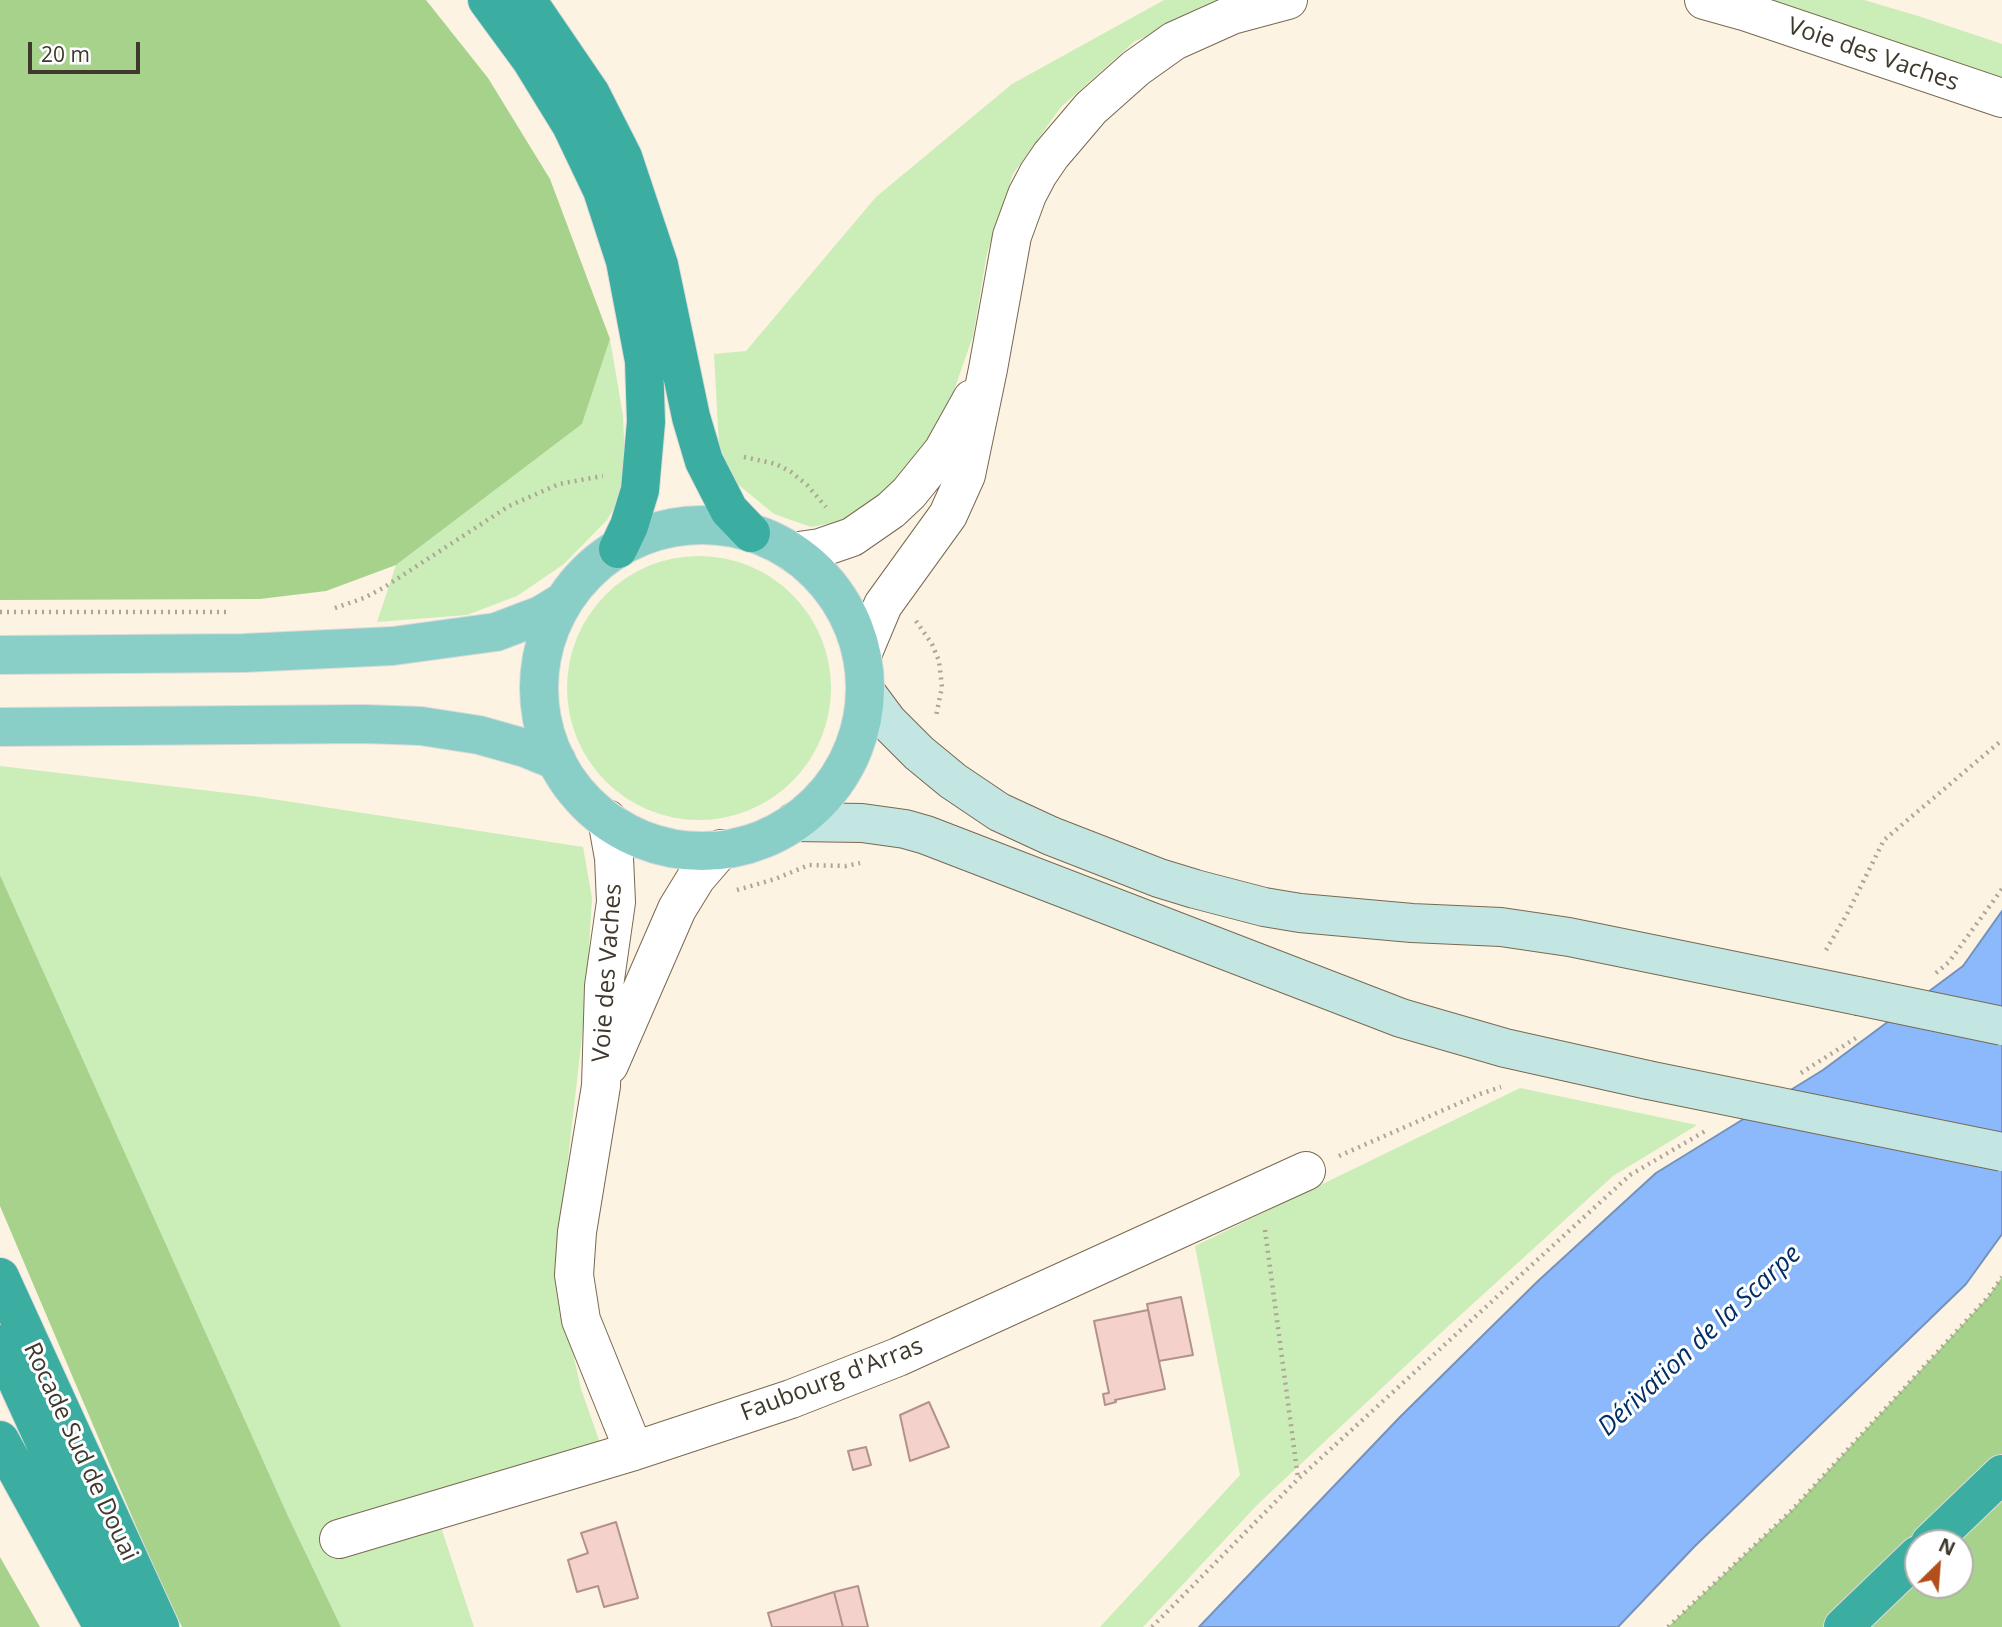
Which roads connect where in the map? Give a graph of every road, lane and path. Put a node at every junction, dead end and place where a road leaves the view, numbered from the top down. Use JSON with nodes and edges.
{"nodes":[{"id":1,"x":487,"y":0,"type":"edge"},
{"id":2,"x":527,"y":0,"type":"edge"},
{"id":3,"x":1288,"y":0,"type":"edge"},
{"id":4,"x":1704,"y":0,"type":"edge"},
{"id":5,"x":2002,"y":99,"type":"edge"},
{"id":6,"x":988,"y":369,"type":"junction"},
{"id":7,"x":704,"y":461,"type":"junction"},
{"id":8,"x":643,"y":470,"type":"junction"},
{"id":9,"x":751,"y":533,"type":"junction"},
{"id":10,"x":852,"y":537,"type":"junction"},
{"id":11,"x":618,"y":548,"type":"junction"},
{"id":12,"x":792,"y":552,"type":"junction"},
{"id":13,"x":893,"y":591,"type":"junction"},
{"id":14,"x":564,"y":601,"type":"junction"},
{"id":15,"x":333,"y":608,"type":"dead end"},
{"id":16,"x":0,"y":612,"type":"edge"},
{"id":17,"x":240,"y":612,"type":"dead end"},
{"id":18,"x":0,"y":654,"type":"edge"},
{"id":19,"x":863,"y":673,"type":"junction"},
{"id":20,"x":0,"y":727,"type":"edge"},
{"id":21,"x":2002,"y":740,"type":"edge"},
{"id":22,"x":919,"y":753,"type":"junction"},
{"id":23,"x":557,"y":761,"type":"junction"},
{"id":24,"x":607,"y":819,"type":"junction"},
{"id":25,"x":794,"y":822,"type":"junction"},
{"id":26,"x":883,"y":825,"type":"junction"},
{"id":27,"x":721,"y":849,"type":"junction"},
{"id":28,"x":2002,"y":889,"type":"edge"},
{"id":29,"x":732,"y":893,"type":"dead end"},
{"id":30,"x":1847,"y":914,"type":"dead end"},
{"id":31,"x":1927,"y":980,"type":"dead end"},
{"id":32,"x":1861,"y":1014,"type":"junction"},
{"id":33,"x":2002,"y":1026,"type":"edge"},
{"id":34,"x":1794,"y":1077,"type":"dead end"},
{"id":35,"x":1510,"y":1084,"type":"dead end"},
{"id":36,"x":601,"y":1086,"type":"junction"},
{"id":37,"x":1711,"y":1128,"type":"dead end"},
{"id":38,"x":2002,"y":1152,"type":"edge"},
{"id":39,"x":1306,"y":1171,"type":"joint"},
{"id":40,"x":1259,"y":1192,"type":"junction"},
{"id":41,"x":0,"y":1277,"type":"edge"},
{"id":42,"x":2002,"y":1277,"type":"edge"},
{"id":43,"x":0,"y":1344,"type":"edge"},
{"id":44,"x":0,"y":1440,"type":"edge"},
{"id":45,"x":634,"y":1451,"type":"junction"},
{"id":46,"x":2002,"y":1474,"type":"edge"},
{"id":47,"x":1298,"y":1479,"type":"junction"},
{"id":48,"x":1945,"y":1529,"type":"edge"},
{"id":49,"x":339,"y":1539,"type":"dead end"},
{"id":50,"x":1904,"y":1568,"type":"edge"},
{"id":51,"x":103,"y":1627,"type":"edge"},
{"id":52,"x":130,"y":1627,"type":"edge"},
{"id":53,"x":160,"y":1627,"type":"edge"},
{"id":54,"x":1152,"y":1627,"type":"edge"},
{"id":55,"x":1668,"y":1627,"type":"edge"},
{"id":56,"x":1843,"y":1627,"type":"edge"}],
"edges":[{"from":1,"to":8,"type":"highway"},
{"from":2,"to":7,"type":"highway"},
{"from":3,"to":6,"type":"street"},
{"from":4,"to":5,"type":"street","name":"Voie des Vaches"},
{"from":6,"to":10,"type":"street"},
{"from":6,"to":13,"type":"street"},
{"from":7,"to":9,"type":"highway"},
{"from":7,"to":10,"type":"path"},
{"from":8,"to":11,"type":"highway"},
{"from":8,"to":15,"type":"path"},
{"from":9,"to":11,"type":"main road"},
{"from":9,"to":12,"type":"main road"},
{"from":10,"to":12,"type":"street"},
{"from":11,"to":14,"type":"main road"},
{"from":12,"to":19,"type":"main road"},
{"from":13,"to":19,"type":"street"},
{"from":13,"to":22,"type":"path"},
{"from":14,"to":18,"type":"main road"},
{"from":14,"to":23,"type":"main road"},
{"from":16,"to":17,"type":"path"},
{"from":19,"to":22,"type":"main road"},
{"from":19,"to":25,"type":"main road"},
{"from":20,"to":23,"type":"main road"},
{"from":21,"to":30,"type":"path"},
{"from":22,"to":32,"type":"main road"},
{"from":23,"to":24,"type":"main road"},
{"from":24,"to":27,"type":"main road"},
{"from":24,"to":36,"type":"street","name":"Voie des Vaches"},
{"from":25,"to":26,"type":"main road"},
{"from":25,"to":27,"type":"main road"},
{"from":26,"to":29,"type":"path"},
{"from":26,"to":38,"type":"main road","bridge":true},
{"from":27,"to":36,"type":"street","name":"Voie des Vaches"},
{"from":28,"to":31,"type":"path"},
{"from":32,"to":33,"type":"main road","bridge":true},
{"from":32,"to":34,"type":"path"},
{"from":35,"to":39,"type":"path"},
{"from":36,"to":45,"type":"street","name":"Voie des Vaches"},
{"from":37,"to":47,"type":"path"},
{"from":39,"to":40,"type":"street","name":"Faubourg d'Arras"},
{"from":40,"to":45,"type":"street","name":"Faubourg d'Arras"},
{"from":40,"to":47,"type":"path"},
{"from":41,"to":53,"type":"highway","name":"Rocade Sud de Douai"},
{"from":42,"to":55,"type":"path"},
{"from":43,"to":52,"type":"highway","name":"Rocade Sud de Douai"},
{"from":44,"to":51,"type":"highway"},
{"from":45,"to":49,"type":"street","name":"Faubourg d'Arras"},
{"from":46,"to":48,"type":"highway"},
{"from":47,"to":54,"type":"path"},
{"from":50,"to":56,"type":"highway"}]}
